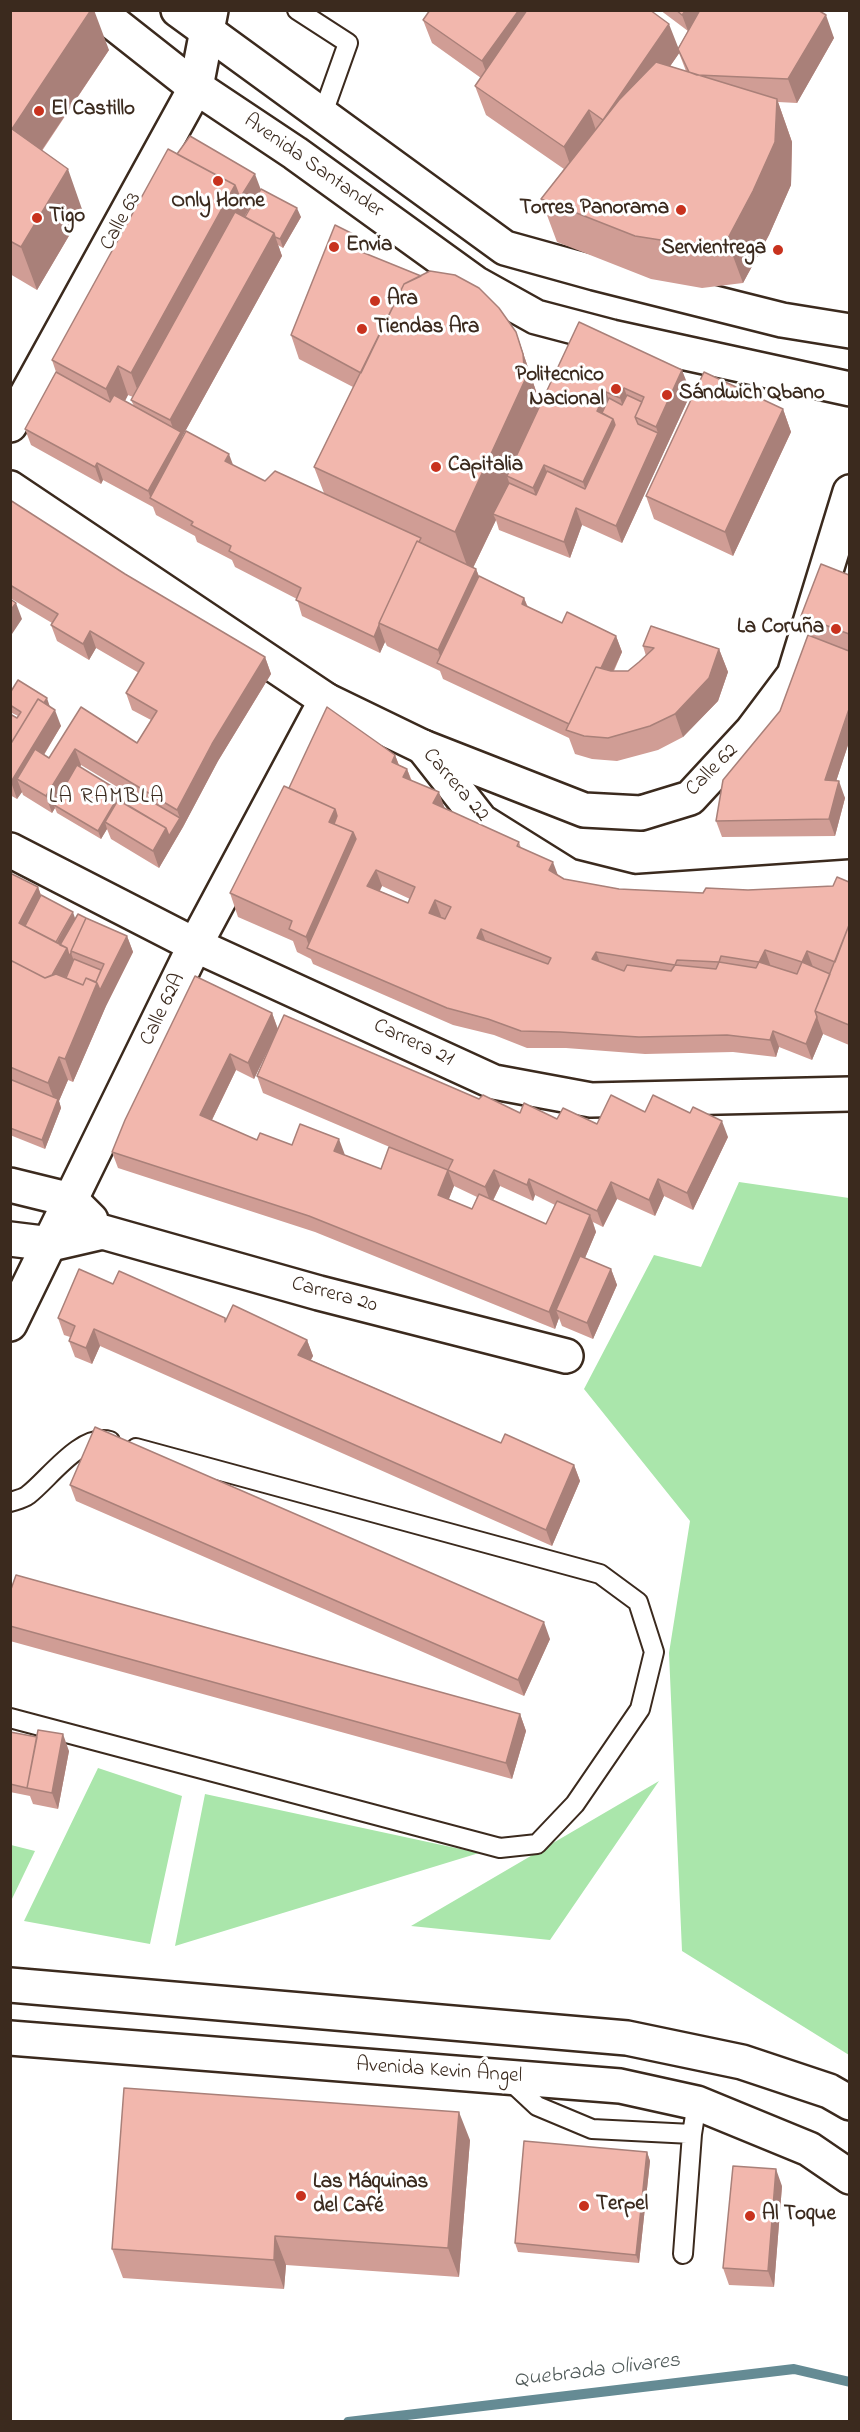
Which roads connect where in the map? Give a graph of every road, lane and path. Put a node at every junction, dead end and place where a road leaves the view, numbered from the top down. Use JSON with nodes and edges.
{"nodes":[{"id":1,"x":96,"y":10,"type":"edge"},
{"id":2,"x":178,"y":10,"type":"edge"},
{"id":3,"x":297,"y":10,"type":"edge"},
{"id":4,"x":209,"y":22,"type":"edge"},
{"id":5,"x":196,"y":87,"type":"junction"},
{"id":6,"x":322,"y":116,"type":"junction"},
{"id":7,"x":849,"y":332,"type":"edge"},
{"id":8,"x":849,"y":389,"type":"edge"},
{"id":9,"x":10,"y":424,"type":"edge"},
{"id":10,"x":10,"y":488,"type":"edge"},
{"id":11,"x":849,"y":492,"type":"edge"},
{"id":12,"x":326,"y":700,"type":"junction"},
{"id":13,"x":423,"y":747,"type":"junction"},
{"id":14,"x":10,"y":850,"type":"edge"},
{"id":15,"x":849,"y":877,"type":"edge"},
{"id":16,"x":195,"y":945,"type":"junction"},
{"id":17,"x":849,"y":1094,"type":"edge"},
{"id":18,"x":10,"y":1185,"type":"edge"},
{"id":19,"x":71,"y":1200,"type":"junction"},
{"id":20,"x":103,"y":1232,"type":"junction"},
{"id":21,"x":10,"y":1239,"type":"edge"},
{"id":22,"x":51,"y":1244,"type":"junction"},
{"id":23,"x":10,"y":1324,"type":"edge"},
{"id":24,"x":566,"y":1356,"type":"dead end"},
{"id":25,"x":10,"y":1502,"type":"edge"},
{"id":26,"x":10,"y":1718,"type":"edge"},
{"id":27,"x":10,"y":1985,"type":"edge"},
{"id":28,"x":10,"y":2038,"type":"edge"},
{"id":29,"x":506,"y":2077,"type":"junction"},
{"id":30,"x":849,"y":2103,"type":"edge"},
{"id":31,"x":694,"y":2118,"type":"junction"},
{"id":32,"x":849,"y":2176,"type":"edge"},
{"id":33,"x":683,"y":2254,"type":"dead end"}],
"edges":[{"from":1,"to":5,"type":"street","name":"Avenida Santander"},
{"from":2,"to":4,"type":"street"},
{"from":3,"to":6,"type":"lane"},
{"from":4,"to":5,"type":"street","name":"Calle 63"},
{"from":4,"to":6,"type":"street"},
{"from":5,"to":8,"type":"street","name":"Avenida Santander"},
{"from":5,"to":9,"type":"street","name":"Calle 63"},
{"from":6,"to":7,"type":"street"},
{"from":10,"to":12,"type":"street","name":"Carrera 22"},
{"from":11,"to":13,"type":"street","name":"Calle 62"},
{"from":12,"to":13,"type":"street","name":"Carrera 22"},
{"from":12,"to":16,"type":"street","name":"Calle 62A"},
{"from":13,"to":15,"type":"street","name":"Carrera 22"},
{"from":14,"to":16,"type":"street","name":"Carrera 21"},
{"from":16,"to":17,"type":"street","name":"Carrera 21"},
{"from":16,"to":19,"type":"street","name":"Calle 62A"},
{"from":18,"to":19,"type":"street"},
{"from":19,"to":20,"type":"street","name":"Carrera 20"},
{"from":19,"to":22,"type":"street","name":"Calle 62A"},
{"from":20,"to":22,"type":"street","name":"Carrera 20"},
{"from":20,"to":24,"type":"street","name":"Carrera 20"},
{"from":21,"to":22,"type":"street","name":"Carrera 20"},
{"from":22,"to":23,"type":"street","name":"Calle 62A"},
{"from":25,"to":26,"type":"lane"},
{"from":27,"to":30,"type":"street"},
{"from":28,"to":29,"type":"street","name":"Avenida Kevin Ángel"},
{"from":29,"to":31,"type":"street","name":"Avenida Kevin Ángel"},
{"from":29,"to":31,"type":"lane"},
{"from":31,"to":32,"type":"street","name":"Avenida Kevin Ángel"},
{"from":31,"to":33,"type":"lane"}]}
